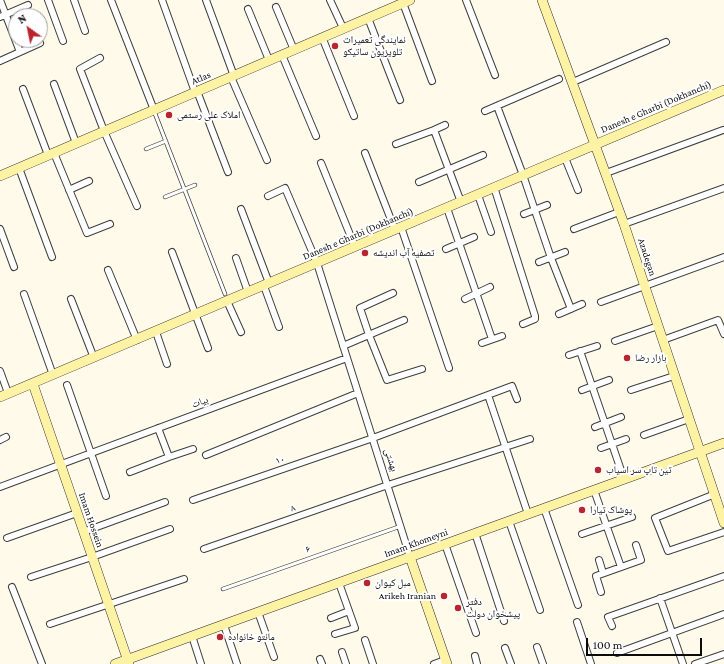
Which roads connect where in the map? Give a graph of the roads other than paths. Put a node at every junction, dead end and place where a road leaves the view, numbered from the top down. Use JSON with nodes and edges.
{"nodes":[{"id":1,"x":0,"y":0,"type":"edge"},
{"id":2,"x":48,"y":0,"type":"edge"},
{"id":3,"x":74,"y":0,"type":"edge"},
{"id":4,"x":111,"y":0,"type":"edge"},
{"id":5,"x":162,"y":0,"type":"edge"},
{"id":6,"x":206,"y":0,"type":"edge"},
{"id":7,"x":330,"y":0,"type":"edge"},
{"id":8,"x":466,"y":0,"type":"edge"},
{"id":9,"x":542,"y":0,"type":"edge"},
{"id":10,"x":406,"y":2,"type":"edge"},
{"id":11,"x":392,"y":4,"type":"edge"},
{"id":12,"x":28,"y":5,"type":"dead end"},
{"id":13,"x":276,"y":7,"type":"dead end"},
{"id":14,"x":248,"y":9,"type":"dead end"},
{"id":15,"x":3,"y":16,"type":"edge"},
{"id":16,"x":368,"y":18,"type":"junction"},
{"id":17,"x":344,"y":28,"type":"junction"},
{"id":18,"x":86,"y":30,"type":"dead end"},
{"id":19,"x":322,"y":38,"type":"junction"},
{"id":20,"x":63,"y":41,"type":"dead end"},
{"id":21,"x":666,"y":42,"type":"dead end"},
{"id":22,"x":29,"y":48,"type":"edge"},
{"id":23,"x":294,"y":50,"type":"junction"},
{"id":24,"x":20,"y":52,"type":"junction"},
{"id":25,"x":282,"y":55,"type":"junction"},
{"id":26,"x":100,"y":58,"type":"dead end"},
{"id":27,"x":269,"y":60,"type":"junction"},
{"id":28,"x":0,"y":61,"type":"edge"},
{"id":29,"x":495,"y":75,"type":"dead end"},
{"id":30,"x":232,"y":76,"type":"junction"},
{"id":31,"x":560,"y":79,"type":"dead end"},
{"id":32,"x":432,"y":81,"type":"dead end"},
{"id":33,"x":572,"y":82,"type":"junction"},
{"id":34,"x":54,"y":84,"type":"dead end"},
{"id":35,"x":23,"y":89,"type":"dead end"},
{"id":36,"x":724,"y":90,"type":"edge"},
{"id":37,"x":196,"y":92,"type":"junction"},
{"id":38,"x":400,"y":100,"type":"dead end"},
{"id":39,"x":497,"y":106,"type":"junction"},
{"id":40,"x":154,"y":110,"type":"junction"},
{"id":41,"x":485,"y":111,"type":"dead end"},
{"id":42,"x":354,"y":116,"type":"dead end"},
{"id":43,"x":445,"y":125,"type":"dead end"},
{"id":44,"x":434,"y":130,"type":"junction"},
{"id":45,"x":723,"y":130,"type":"dead end"},
{"id":46,"x":104,"y":131,"type":"junction"},
{"id":47,"x":316,"y":136,"type":"dead end"},
{"id":48,"x":166,"y":141,"type":"junction"},
{"id":49,"x":76,"y":143,"type":"junction"},
{"id":50,"x":396,"y":144,"type":"dead end"},
{"id":51,"x":596,"y":144,"type":"junction"},
{"id":52,"x":146,"y":149,"type":"dead end"},
{"id":53,"x":365,"y":152,"type":"dead end"},
{"id":54,"x":51,"y":154,"type":"junction"},
{"id":55,"x":483,"y":155,"type":"dead end"},
{"id":56,"x":565,"y":158,"type":"junction"},
{"id":57,"x":267,"y":160,"type":"dead end"},
{"id":58,"x":321,"y":163,"type":"dead end"},
{"id":59,"x":19,"y":168,"type":"junction"},
{"id":60,"x":449,"y":170,"type":"junction"},
{"id":61,"x":228,"y":172,"type":"dead end"},
{"id":62,"x":606,"y":173,"type":"junction"},
{"id":63,"x":524,"y":175,"type":"junction"},
{"id":64,"x":0,"y":176,"type":"edge"},
{"id":65,"x":89,"y":182,"type":"dead end"},
{"id":66,"x":419,"y":182,"type":"dead end"},
{"id":67,"x":195,"y":185,"type":"dead end"},
{"id":68,"x":494,"y":188,"type":"junction"},
{"id":69,"x":724,"y":188,"type":"edge"},
{"id":70,"x":69,"y":190,"type":"junction"},
{"id":71,"x":184,"y":190,"type":"junction"},
{"id":72,"x":578,"y":190,"type":"dead end"},
{"id":73,"x":478,"y":195,"type":"junction"},
{"id":74,"x":268,"y":196,"type":"dead end"},
{"id":75,"x":165,"y":197,"type":"dead end"},
{"id":76,"x":461,"y":202,"type":"junction"},
{"id":77,"x":547,"y":205,"type":"dead end"},
{"id":78,"x":137,"y":206,"type":"dead end"},
{"id":79,"x":447,"y":208,"type":"junction"},
{"id":80,"x":241,"y":209,"type":"dead end"},
{"id":81,"x":534,"y":210,"type":"junction"},
{"id":82,"x":619,"y":212,"type":"junction"},
{"id":83,"x":524,"y":214,"type":"dead end"},
{"id":84,"x":110,"y":224,"type":"dead end"},
{"id":85,"x":624,"y":224,"type":"junction"},
{"id":86,"x":0,"y":229,"type":"edge"},
{"id":87,"x":398,"y":229,"type":"junction"},
{"id":88,"x":574,"y":229,"type":"dead end"},
{"id":89,"x":491,"y":232,"type":"dead end"},
{"id":90,"x":474,"y":237,"type":"dead end"},
{"id":91,"x":458,"y":243,"type":"junction"},
{"id":92,"x":355,"y":247,"type":"junction"},
{"id":93,"x":446,"y":249,"type":"dead end"},
{"id":94,"x":172,"y":252,"type":"dead end"},
{"id":95,"x":565,"y":252,"type":"dead end"},
{"id":96,"x":52,"y":257,"type":"dead end"},
{"id":97,"x":724,"y":257,"type":"edge"},
{"id":98,"x":236,"y":258,"type":"dead end"},
{"id":99,"x":551,"y":258,"type":"junction"},
{"id":100,"x":539,"y":262,"type":"dead end"},
{"id":101,"x":317,"y":263,"type":"junction"},
{"id":102,"x":14,"y":267,"type":"dead end"},
{"id":103,"x":108,"y":270,"type":"dead end"},
{"id":104,"x":267,"y":284,"type":"junction"},
{"id":105,"x":644,"y":286,"type":"junction"},
{"id":106,"x":490,"y":287,"type":"dead end"},
{"id":107,"x":248,"y":292,"type":"junction"},
{"id":108,"x":393,"y":293,"type":"dead end"},
{"id":109,"x":24,"y":294,"type":"dead end"},
{"id":110,"x":476,"y":294,"type":"junction"},
{"id":111,"x":226,"y":298,"type":"junction"},
{"id":112,"x":464,"y":298,"type":"dead end"},
{"id":113,"x":72,"y":299,"type":"dead end"},
{"id":114,"x":601,"y":302,"type":"dead end"},
{"id":115,"x":582,"y":304,"type":"dead end"},
{"id":116,"x":571,"y":309,"type":"junction"},
{"id":117,"x":197,"y":314,"type":"junction"},
{"id":118,"x":559,"y":314,"type":"dead end"},
{"id":119,"x":404,"y":320,"type":"dead end"},
{"id":120,"x":523,"y":324,"type":"dead end"},
{"id":121,"x":658,"y":326,"type":"junction"},
{"id":122,"x":279,"y":327,"type":"dead end"},
{"id":123,"x":156,"y":332,"type":"junction"},
{"id":124,"x":241,"y":332,"type":"dead end"},
{"id":125,"x":724,"y":334,"type":"edge"},
{"id":126,"x":369,"y":335,"type":"junction"},
{"id":127,"x":502,"y":336,"type":"dead end"},
{"id":128,"x":492,"y":339,"type":"junction"},
{"id":129,"x":137,"y":340,"type":"junction"},
{"id":130,"x":663,"y":340,"type":"junction"},
{"id":131,"x":615,"y":341,"type":"dead end"},
{"id":132,"x":482,"y":343,"type":"dead end"},
{"id":133,"x":343,"y":346,"type":"junction"},
{"id":134,"x":597,"y":346,"type":"dead end"},
{"id":135,"x":208,"y":348,"type":"dead end"},
{"id":136,"x":580,"y":351,"type":"junction"},
{"id":137,"x":569,"y":355,"type":"dead end"},
{"id":138,"x":94,"y":358,"type":"junction"},
{"id":139,"x":347,"y":358,"type":"junction"},
{"id":140,"x":167,"y":364,"type":"dead end"},
{"id":141,"x":449,"y":368,"type":"dead end"},
{"id":142,"x":422,"y":370,"type":"dead end"},
{"id":143,"x":0,"y":371,"type":"edge"},
{"id":144,"x":53,"y":375,"type":"junction"},
{"id":145,"x":674,"y":376,"type":"junction"},
{"id":146,"x":609,"y":380,"type":"dead end"},
{"id":147,"x":33,"y":384,"type":"junction"},
{"id":148,"x":67,"y":385,"type":"dead end"},
{"id":149,"x":593,"y":386,"type":"junction"},
{"id":150,"x":582,"y":390,"type":"dead end"},
{"id":151,"x":631,"y":390,"type":"dead end"},
{"id":152,"x":358,"y":393,"type":"junction"},
{"id":153,"x":4,"y":395,"type":"edge"},
{"id":154,"x":488,"y":395,"type":"junction"},
{"id":155,"x":517,"y":398,"type":"dead end"},
{"id":156,"x":621,"y":417,"type":"dead end"},
{"id":157,"x":689,"y":419,"type":"junction"},
{"id":158,"x":605,"y":422,"type":"junction"},
{"id":159,"x":595,"y":426,"type":"dead end"},
{"id":160,"x":158,"y":428,"type":"junction"},
{"id":161,"x":644,"y":434,"type":"dead end"},
{"id":162,"x":373,"y":438,"type":"junction"},
{"id":163,"x":626,"y":438,"type":"dead end"},
{"id":164,"x":530,"y":439,"type":"dead end"},
{"id":165,"x":724,"y":443,"type":"edge"},
{"id":166,"x":612,"y":444,"type":"junction"},
{"id":167,"x":505,"y":447,"type":"junction"},
{"id":168,"x":601,"y":448,"type":"dead end"},
{"id":169,"x":193,"y":449,"type":"dead end"},
{"id":170,"x":700,"y":451,"type":"junction"},
{"id":171,"x":92,"y":453,"type":"junction"},
{"id":172,"x":206,"y":456,"type":"dead end"},
{"id":173,"x":169,"y":458,"type":"junction"},
{"id":174,"x":60,"y":464,"type":"junction"},
{"id":175,"x":130,"y":472,"type":"dead end"},
{"id":176,"x":624,"y":479,"type":"junction"},
{"id":177,"x":388,"y":485,"type":"junction"},
{"id":178,"x":0,"y":487,"type":"edge"},
{"id":179,"x":594,"y":490,"type":"junction"},
{"id":180,"x":715,"y":494,"type":"junction"},
{"id":181,"x":106,"y":496,"type":"dead end"},
{"id":182,"x":193,"y":500,"type":"dead end"},
{"id":183,"x":165,"y":502,"type":"dead end"},
{"id":184,"x":544,"y":508,"type":"junction"},
{"id":185,"x":722,"y":511,"type":"edge"},
{"id":186,"x":77,"y":513,"type":"junction"},
{"id":187,"x":528,"y":514,"type":"junction"},
{"id":188,"x":632,"y":517,"type":"dead end"},
{"id":189,"x":509,"y":521,"type":"junction"},
{"id":190,"x":724,"y":523,"type":"edge"},
{"id":191,"x":606,"y":525,"type":"junction"},
{"id":192,"x":401,"y":526,"type":"junction"},
{"id":193,"x":170,"y":529,"type":"dead end"},
{"id":194,"x":84,"y":532,"type":"junction"},
{"id":195,"x":724,"y":532,"type":"edge"},
{"id":196,"x":475,"y":533,"type":"junction"},
{"id":197,"x":582,"y":534,"type":"dead end"},
{"id":198,"x":7,"y":538,"type":"dead end"},
{"id":199,"x":445,"y":544,"type":"junction"},
{"id":200,"x":636,"y":545,"type":"dead end"},
{"id":201,"x":204,"y":549,"type":"dead end"},
{"id":202,"x":92,"y":557,"type":"junction"},
{"id":203,"x":410,"y":557,"type":"junction"},
{"id":204,"x":600,"y":560,"type":"dead end"},
{"id":205,"x":621,"y":567,"type":"junction"},
{"id":206,"x":604,"y":573,"type":"junction"},
{"id":207,"x":724,"y":576,"type":"edge"},
{"id":208,"x":31,"y":577,"type":"dead end"},
{"id":209,"x":184,"y":579,"type":"dead end"},
{"id":210,"x":339,"y":583,"type":"junction"},
{"id":211,"x":12,"y":586,"type":"dead end"},
{"id":212,"x":223,"y":590,"type":"dead end"},
{"id":213,"x":601,"y":592,"type":"dead end"},
{"id":214,"x":660,"y":598,"type":"junction"},
{"id":215,"x":108,"y":605,"type":"junction"},
{"id":216,"x":578,"y":605,"type":"dead end"},
{"id":217,"x":540,"y":610,"type":"dead end"},
{"id":218,"x":349,"y":611,"type":"junction"},
{"id":219,"x":258,"y":612,"type":"junction"},
{"id":220,"x":724,"y":614,"type":"edge"},
{"id":221,"x":331,"y":618,"type":"dead end"},
{"id":222,"x":504,"y":621,"type":"dead end"},
{"id":223,"x":577,"y":622,"type":"dead end"},
{"id":224,"x":50,"y":624,"type":"dead end"},
{"id":225,"x":224,"y":624,"type":"junction"},
{"id":226,"x":612,"y":626,"type":"dead end"},
{"id":227,"x":476,"y":632,"type":"dead end"},
{"id":228,"x":672,"y":633,"type":"junction"},
{"id":229,"x":335,"y":634,"type":"dead end"},
{"id":230,"x":192,"y":636,"type":"junction"},
{"id":231,"x":365,"y":640,"type":"dead end"},
{"id":232,"x":537,"y":647,"type":"dead end"},
{"id":233,"x":505,"y":648,"type":"dead end"},
{"id":234,"x":342,"y":652,"type":"dead end"},
{"id":235,"x":618,"y":653,"type":"dead end"},
{"id":236,"x":724,"y":654,"type":"edge"},
{"id":237,"x":475,"y":656,"type":"dead end"},
{"id":238,"x":274,"y":657,"type":"dead end"},
{"id":239,"x":128,"y":662,"type":"edge"},
{"id":240,"x":446,"y":662,"type":"edge"},
{"id":241,"x":42,"y":664,"type":"edge"},
{"id":242,"x":115,"y":664,"type":"edge"},
{"id":243,"x":201,"y":664,"type":"edge"},
{"id":244,"x":237,"y":664,"type":"edge"},
{"id":245,"x":346,"y":664,"type":"edge"},
{"id":246,"x":373,"y":664,"type":"edge"},
{"id":247,"x":434,"y":664,"type":"edge"},
{"id":248,"x":477,"y":664,"type":"edge"},
{"id":249,"x":511,"y":664,"type":"edge"},
{"id":250,"x":543,"y":664,"type":"edge"},
{"id":251,"x":591,"y":664,"type":"edge"},
{"id":252,"x":683,"y":664,"type":"edge"},
{"id":253,"x":695,"y":664,"type":"edge"}],
"edges":[{"from":1,"to":15,"type":"street"},
{"from":2,"to":20,"type":"street"},
{"from":3,"to":18,"type":"street"},
{"from":4,"to":40,"type":"street"},
{"from":5,"to":37,"type":"street"},
{"from":6,"to":30,"type":"street"},
{"from":7,"to":17,"type":"street"},
{"from":8,"to":29,"type":"street"},
{"from":9,"to":33,"type":"street","name":"Azadegan"},
{"from":10,"to":11,"type":"street","name":"Atlas"},
{"from":10,"to":32,"type":"street"},
{"from":11,"to":16,"type":"street","name":"Atlas"},
{"from":12,"to":15,"type":"street"},
{"from":13,"to":23,"type":"street"},
{"from":14,"to":27,"type":"street"},
{"from":15,"to":24,"type":"street"},
{"from":16,"to":17,"type":"street","name":"Atlas"},
{"from":16,"to":38,"type":"street"},
{"from":17,"to":19,"type":"street","name":"Atlas"},
{"from":19,"to":23,"type":"street","name":"Atlas"},
{"from":19,"to":42,"type":"street"},
{"from":21,"to":33,"type":"street"},
{"from":22,"to":24,"type":"street"},
{"from":23,"to":25,"type":"street","name":"Atlas"},
{"from":24,"to":28,"type":"street"},
{"from":25,"to":27,"type":"street","name":"Atlas"},
{"from":25,"to":47,"type":"street"},
{"from":26,"to":46,"type":"street"},
{"from":27,"to":30,"type":"street","name":"Atlas"},
{"from":30,"to":37,"type":"street","name":"Atlas"},
{"from":30,"to":57,"type":"street"},
{"from":31,"to":39,"type":"street"},
{"from":33,"to":51,"type":"street","name":"Azadegan"},
{"from":34,"to":49,"type":"street"},
{"from":35,"to":54,"type":"street"},
{"from":36,"to":51,"type":"street","name":"Danesh e Gharbi (Dokhanchi)"},
{"from":37,"to":40,"type":"street","name":"Atlas"},
{"from":37,"to":61,"type":"street"},
{"from":39,"to":41,"type":"street"},
{"from":39,"to":63,"type":"street"},
{"from":40,"to":46,"type":"street","name":"Atlas"},
{"from":40,"to":48,"type":"lane"},
{"from":43,"to":44,"type":"street"},
{"from":44,"to":50,"type":"street"},
{"from":44,"to":60,"type":"street"},
{"from":45,"to":62,"type":"street"},
{"from":46,"to":49,"type":"street","name":"Atlas"},
{"from":46,"to":78,"type":"street"},
{"from":48,"to":52,"type":"lane"},
{"from":48,"to":71,"type":"lane"},
{"from":49,"to":54,"type":"street","name":"Atlas"},
{"from":51,"to":56,"type":"street","name":"Danesh e Gharbi (Dokhanchi)"},
{"from":51,"to":62,"type":"street","name":"Azadegan"},
{"from":53,"to":87,"type":"street"},
{"from":54,"to":59,"type":"street","name":"Atlas"},
{"from":54,"to":70,"type":"street"},
{"from":55,"to":60,"type":"street"},
{"from":56,"to":63,"type":"street","name":"Danesh e Gharbi (Dokhanchi)"},
{"from":56,"to":72,"type":"street"},
{"from":58,"to":92,"type":"street"},
{"from":59,"to":64,"type":"street","name":"Atlas"},
{"from":59,"to":96,"type":"street"},
{"from":60,"to":66,"type":"street"},
{"from":60,"to":76,"type":"street"},
{"from":62,"to":82,"type":"street","name":"Azadegan"},
{"from":63,"to":68,"type":"street","name":"Danesh e Gharbi (Dokhanchi)"},
{"from":63,"to":81,"type":"street"},
{"from":65,"to":70,"type":"street"},
{"from":67,"to":71,"type":"lane"},
{"from":68,"to":73,"type":"street","name":"Danesh e Gharbi (Dokhanchi)"},
{"from":68,"to":120,"type":"street"},
{"from":69,"to":85,"type":"street"},
{"from":70,"to":84,"type":"street"},
{"from":71,"to":75,"type":"lane"},
{"from":71,"to":111,"type":"lane"},
{"from":73,"to":76,"type":"street","name":"Danesh e Gharbi (Dokhanchi)"},
{"from":73,"to":89,"type":"street"},
{"from":74,"to":101,"type":"street","name":"بهشتی"},
{"from":76,"to":79,"type":"street","name":"Danesh e Gharbi (Dokhanchi)"},
{"from":77,"to":81,"type":"street"},
{"from":79,"to":87,"type":"street","name":"Danesh e Gharbi (Dokhanchi)"},
{"from":79,"to":91,"type":"street"},
{"from":80,"to":104,"type":"street"},
{"from":81,"to":83,"type":"street"},
{"from":81,"to":99,"type":"street"},
{"from":82,"to":85,"type":"street","name":"Azadegan"},
{"from":82,"to":88,"type":"street"},
{"from":85,"to":105,"type":"street","name":"Azadegan"},
{"from":86,"to":102,"type":"street"},
{"from":87,"to":92,"type":"street","name":"Danesh e Gharbi (Dokhanchi)"},
{"from":87,"to":141,"type":"street"},
{"from":90,"to":91,"type":"street"},
{"from":91,"to":93,"type":"street"},
{"from":91,"to":110,"type":"street"},
{"from":92,"to":101,"type":"street","name":"Danesh e Gharbi (Dokhanchi)"},
{"from":94,"to":117,"type":"street"},
{"from":95,"to":99,"type":"street"},
{"from":97,"to":105,"type":"street"},
{"from":98,"to":107,"type":"street"},
{"from":99,"to":100,"type":"street"},
{"from":99,"to":116,"type":"street"},
{"from":101,"to":104,"type":"street","name":"Danesh e Gharbi (Dokhanchi)"},
{"from":101,"to":133,"type":"street","name":"بهشتی"},
{"from":103,"to":129,"type":"street"},
{"from":104,"to":107,"type":"street","name":"Danesh e Gharbi (Dokhanchi)"},
{"from":104,"to":122,"type":"street"},
{"from":105,"to":114,"type":"street"},
{"from":105,"to":121,"type":"street","name":"Azadegan"},
{"from":106,"to":110,"type":"street"},
{"from":107,"to":111,"type":"street","name":"Danesh e Gharbi (Dokhanchi)"},
{"from":108,"to":126,"type":"street"},
{"from":109,"to":144,"type":"street"},
{"from":110,"to":112,"type":"street"},
{"from":110,"to":128,"type":"street"},
{"from":111,"to":117,"type":"street","name":"Danesh e Gharbi (Dokhanchi)"},
{"from":111,"to":124,"type":"street"},
{"from":113,"to":138,"type":"street"},
{"from":115,"to":116,"type":"street"},
{"from":116,"to":118,"type":"street"},
{"from":117,"to":123,"type":"street","name":"Danesh e Gharbi (Dokhanchi)"},
{"from":117,"to":135,"type":"street"},
{"from":119,"to":126,"type":"street"},
{"from":121,"to":130,"type":"street","name":"Azadegan"},
{"from":121,"to":131,"type":"street"},
{"from":123,"to":129,"type":"street","name":"Danesh e Gharbi (Dokhanchi)"},
{"from":123,"to":140,"type":"street"},
{"from":125,"to":130,"type":"street"},
{"from":126,"to":133,"type":"street"},
{"from":126,"to":142,"type":"street"},
{"from":127,"to":128,"type":"street"},
{"from":128,"to":132,"type":"street"},
{"from":129,"to":138,"type":"street","name":"Danesh e Gharbi (Dokhanchi)"},
{"from":130,"to":145,"type":"street","name":"Azadegan"},
{"from":133,"to":139,"type":"street","name":"بهشتی"},
{"from":134,"to":136,"type":"street"},
{"from":136,"to":137,"type":"street"},
{"from":136,"to":149,"type":"street"},
{"from":138,"to":144,"type":"street","name":"Danesh e Gharbi (Dokhanchi)"},
{"from":139,"to":152,"type":"street","name":"بهشتی"},
{"from":139,"to":160,"type":"street","name":"بیات"},
{"from":143,"to":153,"type":"street"},
{"from":144,"to":147,"type":"street","name":"Danesh e Gharbi (Dokhanchi)"},
{"from":145,"to":151,"type":"street"},
{"from":145,"to":157,"type":"street","name":"Azadegan"},
{"from":146,"to":149,"type":"street"},
{"from":147,"to":153,"type":"street","name":"Danesh e Gharbi (Dokhanchi)"},
{"from":147,"to":174,"type":"street","name":"Imam Hossein"},
{"from":148,"to":171,"type":"street"},
{"from":149,"to":150,"type":"street"},
{"from":149,"to":158,"type":"street"},
{"from":152,"to":162,"type":"street","name":"بهشتی"},
{"from":152,"to":172,"type":"street"},
{"from":154,"to":155,"type":"street","name":"۱۰"},
{"from":154,"to":162,"type":"street","name":"۱۰"},
{"from":154,"to":167,"type":"street"},
{"from":156,"to":158,"type":"street"},
{"from":157,"to":161,"type":"street"},
{"from":157,"to":170,"type":"street","name":"Azadegan"},
{"from":158,"to":159,"type":"street"},
{"from":158,"to":166,"type":"street"},
{"from":160,"to":171,"type":"street","name":"بیات"},
{"from":160,"to":173,"type":"street"},
{"from":162,"to":177,"type":"street","name":"بهشتی"},
{"from":162,"to":182,"type":"street","name":"۱۰"},
{"from":163,"to":166,"type":"street"},
{"from":164,"to":167,"type":"street","name":"۸"},
{"from":165,"to":170,"type":"street","name":"Imam Khomeyni"},
{"from":166,"to":168,"type":"street"},
{"from":166,"to":176,"type":"street"},
{"from":167,"to":177,"type":"street","name":"۸"},
{"from":167,"to":187,"type":"street"},
{"from":169,"to":173,"type":"street"},
{"from":170,"to":176,"type":"street","name":"Imam Khomeyni"},
{"from":170,"to":180,"type":"street","name":"Azadegan"},
{"from":171,"to":174,"type":"street","name":"بیات"},
{"from":171,"to":181,"type":"street"},
{"from":173,"to":175,"type":"street"},
{"from":174,"to":178,"type":"street","name":"بیات"},
{"from":174,"to":186,"type":"street","name":"Imam Hossein"},
{"from":176,"to":179,"type":"street","name":"Imam Khomeyni"},
{"from":177,"to":192,"type":"street","name":"بهشتی"},
{"from":177,"to":201,"type":"street","name":"۸"},
{"from":179,"to":184,"type":"street","name":"Imam Khomeyni"},
{"from":179,"to":191,"type":"street"},
{"from":180,"to":185,"type":"street","name":"Azadegan"},
{"from":180,"to":195,"type":"street"},
{"from":183,"to":194,"type":"street"},
{"from":184,"to":187,"type":"street","name":"Imam Khomeyni"},
{"from":184,"to":216,"type":"street"},
{"from":185,"to":190,"type":"street","name":"Azadegan"},
{"from":186,"to":194,"type":"street","name":"Imam Hossein"},
{"from":186,"to":198,"type":"street"},
{"from":187,"to":189,"type":"street","name":"Imam Khomeyni"},
{"from":188,"to":191,"type":"street"},
{"from":189,"to":196,"type":"street","name":"Imam Khomeyni"},
{"from":189,"to":217,"type":"street"},
{"from":191,"to":197,"type":"street"},
{"from":191,"to":205,"type":"street"},
{"from":192,"to":203,"type":"street","name":"بهشتی"},
{"from":192,"to":212,"type":"lane","name":"۶"},
{"from":193,"to":202,"type":"street"},
{"from":194,"to":202,"type":"street","name":"Imam Hossein"},
{"from":196,"to":199,"type":"street","name":"Imam Khomeyni"},
{"from":196,"to":222,"type":"street"},
{"from":199,"to":203,"type":"street","name":"Imam Khomeyni"},
{"from":199,"to":227,"type":"street"},
{"from":200,"to":205,"type":"street"},
{"from":202,"to":208,"type":"street"},
{"from":202,"to":215,"type":"street","name":"Imam Hossein"},
{"from":203,"to":210,"type":"street","name":"Imam Khomeyni"},
{"from":203,"to":240,"type":"street","name":"بهشتی"},
{"from":204,"to":206,"type":"street"},
{"from":205,"to":206,"type":"street"},
{"from":206,"to":213,"type":"street"},
{"from":207,"to":214,"type":"street"},
{"from":209,"to":215,"type":"street"},
{"from":210,"to":218,"type":"street"},
{"from":210,"to":219,"type":"street","name":"Imam Khomeyni"},
{"from":211,"to":241,"type":"street"},
{"from":214,"to":226,"type":"street"},
{"from":214,"to":228,"type":"street"},
{"from":215,"to":224,"type":"street"},
{"from":215,"to":239,"type":"street","name":"Imam Hossein"},
{"from":218,"to":221,"type":"street"},
{"from":218,"to":229,"type":"street"},
{"from":219,"to":225,"type":"street","name":"Imam Khomeyni"},
{"from":219,"to":238,"type":"street"},
{"from":220,"to":228,"type":"street"},
{"from":223,"to":251,"type":"street"},
{"from":225,"to":230,"type":"street","name":"Imam Khomeyni"},
{"from":225,"to":244,"type":"street"},
{"from":228,"to":235,"type":"street"},
{"from":228,"to":252,"type":"street"},
{"from":230,"to":239,"type":"street","name":"Imam Khomeyni"},
{"from":230,"to":243,"type":"street"},
{"from":231,"to":246,"type":"street"},
{"from":232,"to":250,"type":"street"},
{"from":233,"to":249,"type":"street"},
{"from":234,"to":245,"type":"street"},
{"from":236,"to":253,"type":"street"},
{"from":237,"to":248,"type":"street"},
{"from":239,"to":242,"type":"street","name":"Imam Khomeyni"},
{"from":240,"to":247,"type":"street"}]}
